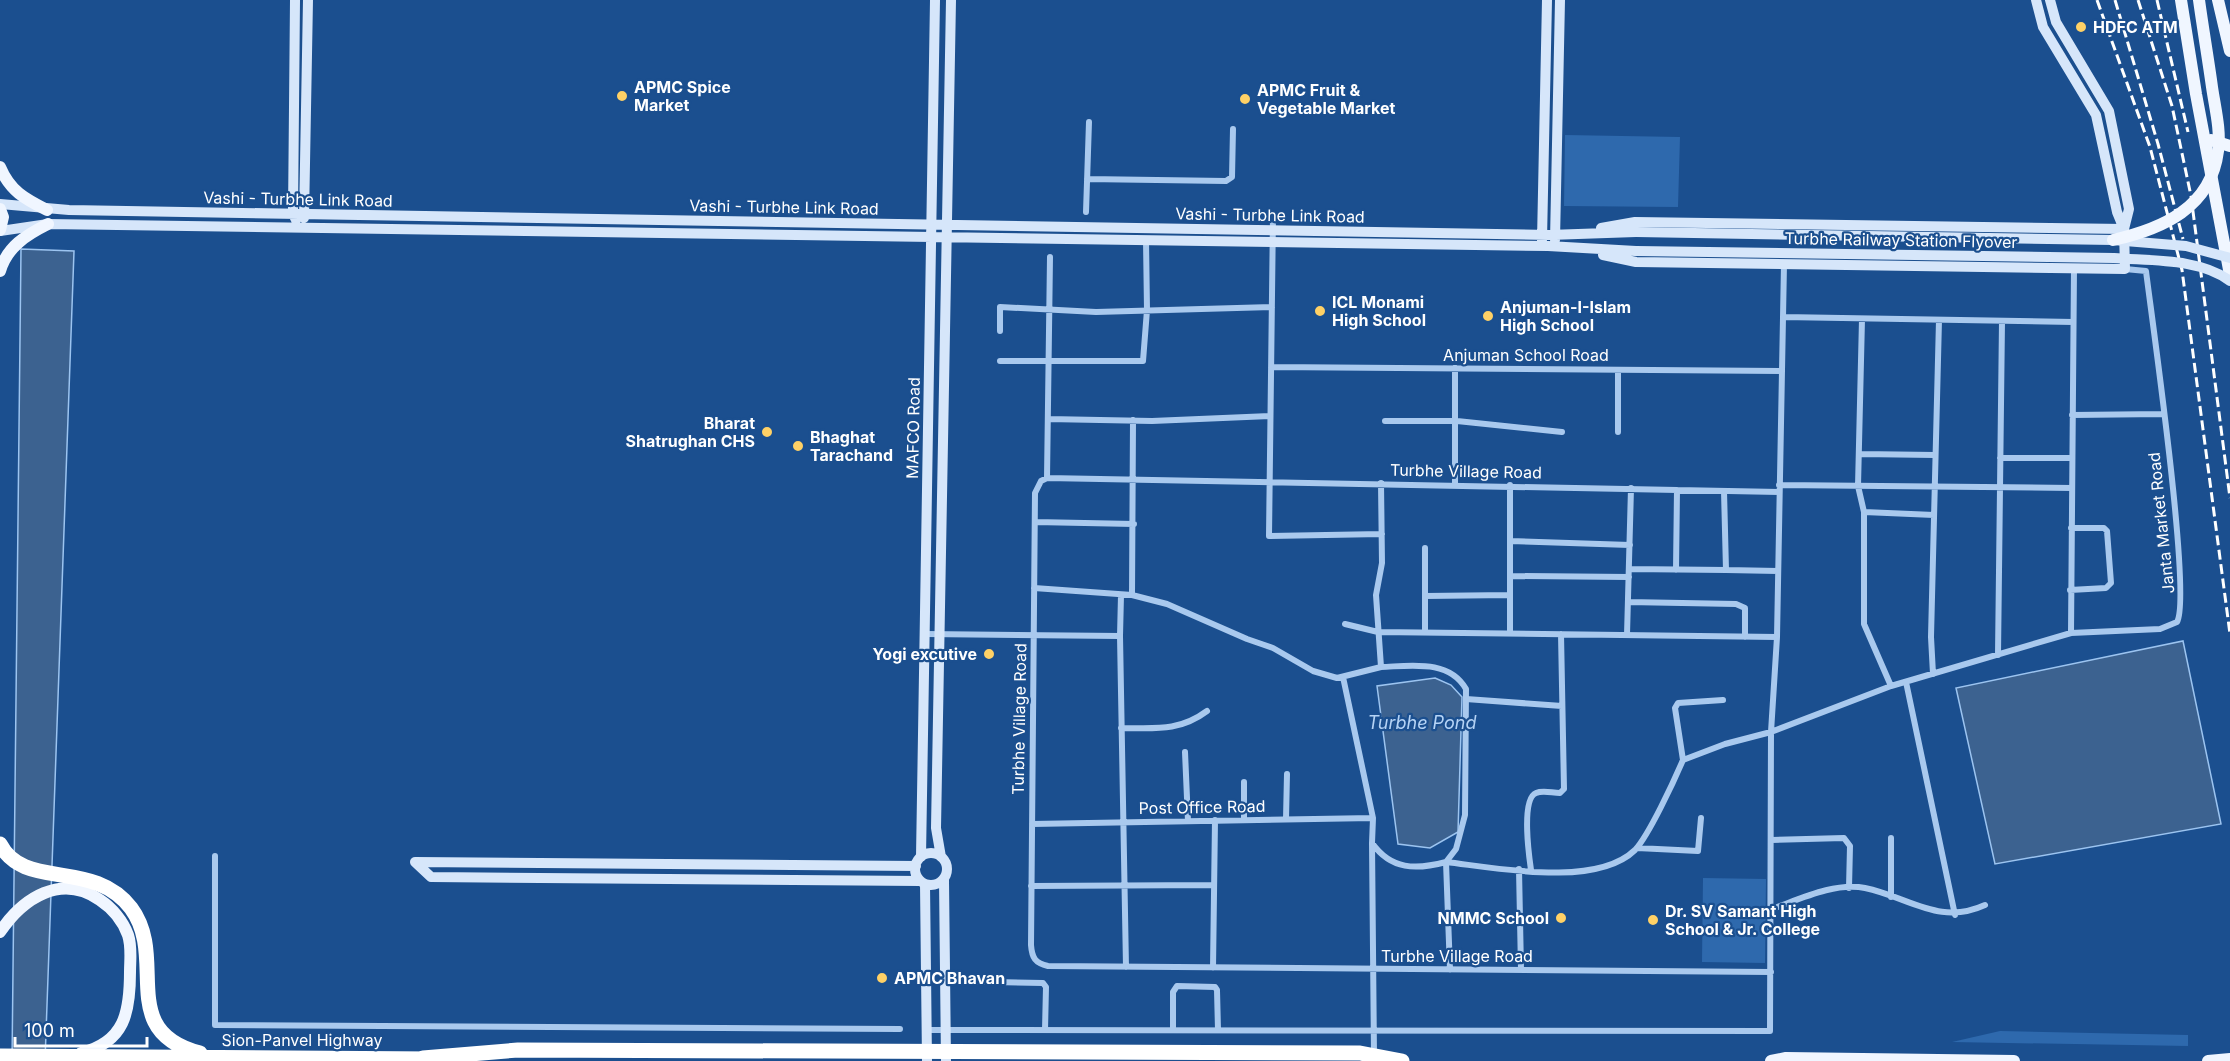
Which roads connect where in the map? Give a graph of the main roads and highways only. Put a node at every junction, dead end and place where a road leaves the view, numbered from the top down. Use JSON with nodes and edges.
{"nodes":[{"id":1,"x":295,"y":0,"type":"edge"},
{"id":2,"x":308,"y":0,"type":"edge"},
{"id":3,"x":935,"y":0,"type":"edge"},
{"id":4,"x":951,"y":0,"type":"edge"},
{"id":5,"x":1547,"y":0,"type":"edge"},
{"id":6,"x":1560,"y":0,"type":"edge"},
{"id":7,"x":2036,"y":0,"type":"edge"},
{"id":8,"x":2050,"y":0,"type":"edge"},
{"id":9,"x":2181,"y":0,"type":"edge"},
{"id":10,"x":2199,"y":0,"type":"edge"},
{"id":11,"x":2218,"y":0,"type":"edge"},
{"id":12,"x":2230,"y":51,"type":"edge"},
{"id":13,"x":2204,"y":138,"type":"junction"},
{"id":14,"x":2230,"y":146,"type":"edge"},
{"id":15,"x":0,"y":167,"type":"edge"},
{"id":16,"x":0,"y":204,"type":"edge"},
{"id":17,"x":0,"y":209,"type":"edge"},
{"id":18,"x":47,"y":210,"type":"junction"},
{"id":19,"x":293,"y":214,"type":"junction"},
{"id":20,"x":306,"y":214,"type":"junction"},
{"id":21,"x":48,"y":224,"type":"junction"},
{"id":22,"x":932,"y":224,"type":"junction"},
{"id":23,"x":947,"y":225,"type":"junction"},
{"id":24,"x":300,"y":228,"type":"junction"},
{"id":25,"x":2124,"y":229,"type":"junction"},
{"id":26,"x":0,"y":230,"type":"edge"},
{"id":27,"x":1542,"y":234,"type":"junction"},
{"id":28,"x":1555,"y":234,"type":"junction"},
{"id":29,"x":1568,"y":234,"type":"junction"},
{"id":30,"x":931,"y":237,"type":"junction"},
{"id":31,"x":947,"y":237,"type":"junction"},
{"id":32,"x":2113,"y":240,"type":"junction"},
{"id":33,"x":1542,"y":246,"type":"junction"},
{"id":34,"x":1555,"y":247,"type":"junction"},
{"id":35,"x":1568,"y":248,"type":"junction"},
{"id":36,"x":2230,"y":258,"type":"edge"},
{"id":37,"x":0,"y":271,"type":"edge"},
{"id":38,"x":2230,"y":276,"type":"edge"},
{"id":39,"x":2230,"y":281,"type":"edge"},
{"id":40,"x":3,"y":849,"type":"edge"},
{"id":41,"x":941,"y":857,"type":"junction"},
{"id":42,"x":919,"y":862,"type":"junction"},
{"id":43,"x":944,"y":880,"type":"junction"},
{"id":44,"x":923,"y":882,"type":"junction"},
{"id":45,"x":0,"y":931,"type":"edge"},
{"id":46,"x":0,"y":1056,"type":"edge"},
{"id":47,"x":853,"y":1056,"type":"edge"},
{"id":48,"x":927,"y":1056,"type":"edge"},
{"id":49,"x":946,"y":1056,"type":"edge"},
{"id":50,"x":63,"y":1058,"type":"junction"},
{"id":51,"x":220,"y":1058,"type":"junction"},
{"id":52,"x":423,"y":1058,"type":"junction"},
{"id":53,"x":2230,"y":1059,"type":"edge"},
{"id":54,"x":1826,"y":1060,"type":"edge"},
{"id":55,"x":458,"y":1061,"type":"edge"},
{"id":56,"x":1402,"y":1061,"type":"edge"},
{"id":57,"x":1771,"y":1061,"type":"edge"},
{"id":58,"x":2014,"y":1061,"type":"edge"},
{"id":59,"x":2208,"y":1061,"type":"edge"}],
"edges":[{"from":1,"to":19,"type":"main road"},
{"from":2,"to":20,"type":"main road"},
{"from":3,"to":22,"type":"main road","name":"MAFCO Road"},
{"from":4,"to":23,"type":"main road","name":"MAFCO Road"},
{"from":5,"to":27,"type":"main road"},
{"from":6,"to":28,"type":"main road"},
{"from":7,"to":25,"type":"main road"},
{"from":8,"to":25,"type":"main road"},
{"from":9,"to":13,"type":"main road"},
{"from":10,"to":32,"type":"main road","bridge":true},
{"from":11,"to":12,"type":"main road"},
{"from":13,"to":14,"type":"main road"},
{"from":13,"to":38,"type":"main road"},
{"from":15,"to":18,"type":"main road"},
{"from":16,"to":18,"type":"main road","name":"Vashi - Turbhe Link Road"},
{"from":17,"to":26,"type":"main road"},
{"from":18,"to":19,"type":"main road","name":"Vashi - Turbhe Link Road"},
{"from":19,"to":20,"type":"main road","name":"Vashi - Turbhe Link Road"},
{"from":19,"to":24,"type":"main road"},
{"from":20,"to":22,"type":"main road","name":"Vashi - Turbhe Link Road"},
{"from":20,"to":24,"type":"main road"},
{"from":21,"to":24,"type":"main road","name":"Vashi - Turbhe Link Road"},
{"from":21,"to":26,"type":"main road","name":"Vashi - Turbhe Link Road"},
{"from":21,"to":37,"type":"main road"},
{"from":22,"to":23,"type":"main road","name":"Vashi - Turbhe Link Road"},
{"from":22,"to":30,"type":"main road","name":"MAFCO Road"},
{"from":23,"to":27,"type":"main road","name":"Vashi - Turbhe Link Road"},
{"from":23,"to":31,"type":"main road","name":"MAFCO Road"},
{"from":24,"to":30,"type":"main road","name":"Vashi - Turbhe Link Road"},
{"from":25,"to":29,"type":"main road"},
{"from":25,"to":35,"type":"main road"},
{"from":27,"to":28,"type":"main road","name":"Vashi - Turbhe Link Road"},
{"from":27,"to":33,"type":"main road"},
{"from":28,"to":29,"type":"main road","name":"Vashi - Turbhe Link Road"},
{"from":28,"to":34,"type":"main road"},
{"from":29,"to":32,"type":"main road","name":"Turbhe Railway Station Flyover","bridge":true},
{"from":30,"to":31,"type":"main road","name":"Vashi - Turbhe Link Road"},
{"from":30,"to":42,"type":"main road","name":"MAFCO Road"},
{"from":31,"to":33,"type":"main road","name":"Vashi - Turbhe Link Road"},
{"from":31,"to":41,"type":"main road","name":"MAFCO Road"},
{"from":32,"to":36,"type":"main road","name":"Turbhe Railway Station Flyover","bridge":true},
{"from":33,"to":34,"type":"main road","name":"Vashi - Turbhe Link Road"},
{"from":34,"to":35,"type":"main road","name":"Vashi - Turbhe Link Road"},
{"from":35,"to":39,"type":"main road","name":"Turbhe Railway Station Flyover","bridge":true},
{"from":40,"to":51,"type":"highway"},
{"from":41,"to":42,"type":"main road"},
{"from":41,"to":43,"type":"main road"},
{"from":42,"to":44,"type":"main road"},
{"from":42,"to":44,"type":"main road"},
{"from":43,"to":44,"type":"main road"},
{"from":43,"to":49,"type":"main road"},
{"from":44,"to":48,"type":"main road"},
{"from":45,"to":50,"type":"main road"},
{"from":46,"to":50,"type":"highway","name":"Sion-Panvel Highway"},
{"from":47,"to":48,"type":"highway"},
{"from":47,"to":52,"type":"highway"},
{"from":48,"to":49,"type":"highway"},
{"from":49,"to":56,"type":"highway"},
{"from":50,"to":51,"type":"highway","name":"Sion-Panvel Highway"},
{"from":51,"to":52,"type":"highway","name":"Sion-Panvel Highway"},
{"from":52,"to":55,"type":"highway"},
{"from":53,"to":59,"type":"main road"},
{"from":54,"to":57,"type":"main road"},
{"from":54,"to":58,"type":"main road"}]}
